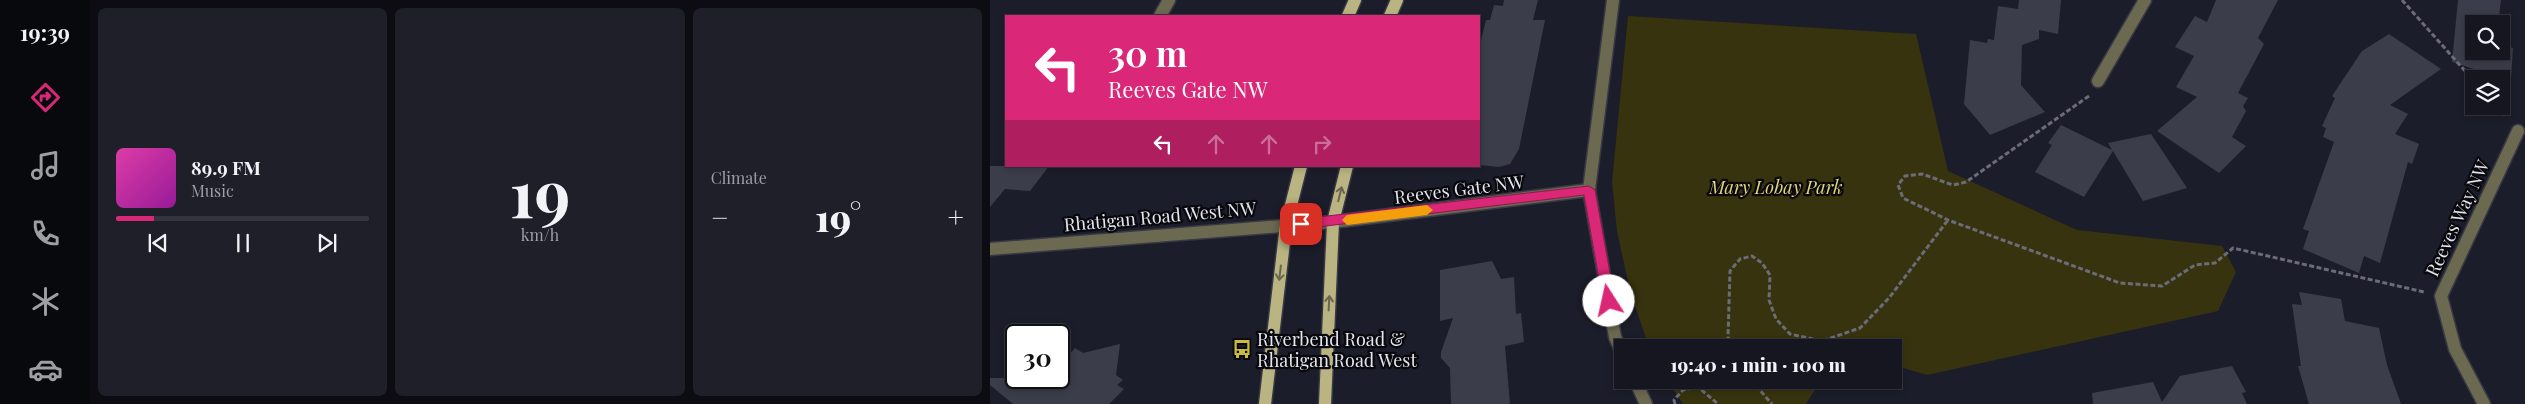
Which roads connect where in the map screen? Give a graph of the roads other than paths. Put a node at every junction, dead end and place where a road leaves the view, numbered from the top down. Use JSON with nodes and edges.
{"nodes":[{"id":1,"x":1169,"y":0,"type":"edge"},
{"id":2,"x":1355,"y":0,"type":"edge"},
{"id":3,"x":1397,"y":0,"type":"edge"},
{"id":4,"x":1613,"y":0,"type":"edge"},
{"id":5,"x":2145,"y":0,"type":"edge"},
{"id":6,"x":1161,"y":15,"type":"edge"},
{"id":7,"x":1348,"y":15,"type":"edge"},
{"id":8,"x":1390,"y":15,"type":"edge"},
{"id":9,"x":2098,"y":82,"type":"road end"},
{"id":10,"x":2518,"y":131,"type":"dead end"},
{"id":11,"x":1301,"y":167,"type":"edge"},
{"id":12,"x":1347,"y":167,"type":"edge"},
{"id":13,"x":1589,"y":190,"type":"junction"},
{"id":14,"x":1333,"y":222,"type":"junction"},
{"id":15,"x":1286,"y":225,"type":"junction"},
{"id":16,"x":995,"y":249,"type":"edge"},
{"id":17,"x":990,"y":260,"type":"edge"},
{"id":18,"x":1615,"y":339,"type":"edge"},
{"id":19,"x":1639,"y":389,"type":"edge"},
{"id":20,"x":1265,"y":404,"type":"edge"},
{"id":21,"x":1324,"y":404,"type":"edge"},
{"id":22,"x":1646,"y":404,"type":"edge"},
{"id":23,"x":2484,"y":404,"type":"edge"}],
"edges":[{"from":1,"to":6,"type":"street"},
{"from":2,"to":7,"type":"main road"},
{"from":3,"to":8,"type":"main road"},
{"from":4,"to":13,"type":"street"},
{"from":5,"to":9,"type":"street"},
{"from":10,"to":23,"type":"street","name":"Reeves Way NW"},
{"from":11,"to":15,"type":"main road"},
{"from":14,"to":12,"type":"main road","one_way":true},
{"from":13,"to":14,"type":"street","name":"Reeves Gate NW"},
{"from":13,"to":18,"type":"street"},
{"from":14,"to":15,"type":"street","name":"Rhatigan Road West NW"},
{"from":21,"to":14,"type":"main road","one_way":true},
{"from":15,"to":16,"type":"street","name":"Rhatigan Road West NW"},
{"from":15,"to":20,"type":"main road","one_way":true},
{"from":16,"to":17,"type":"street"},
{"from":19,"to":22,"type":"street"}]}
